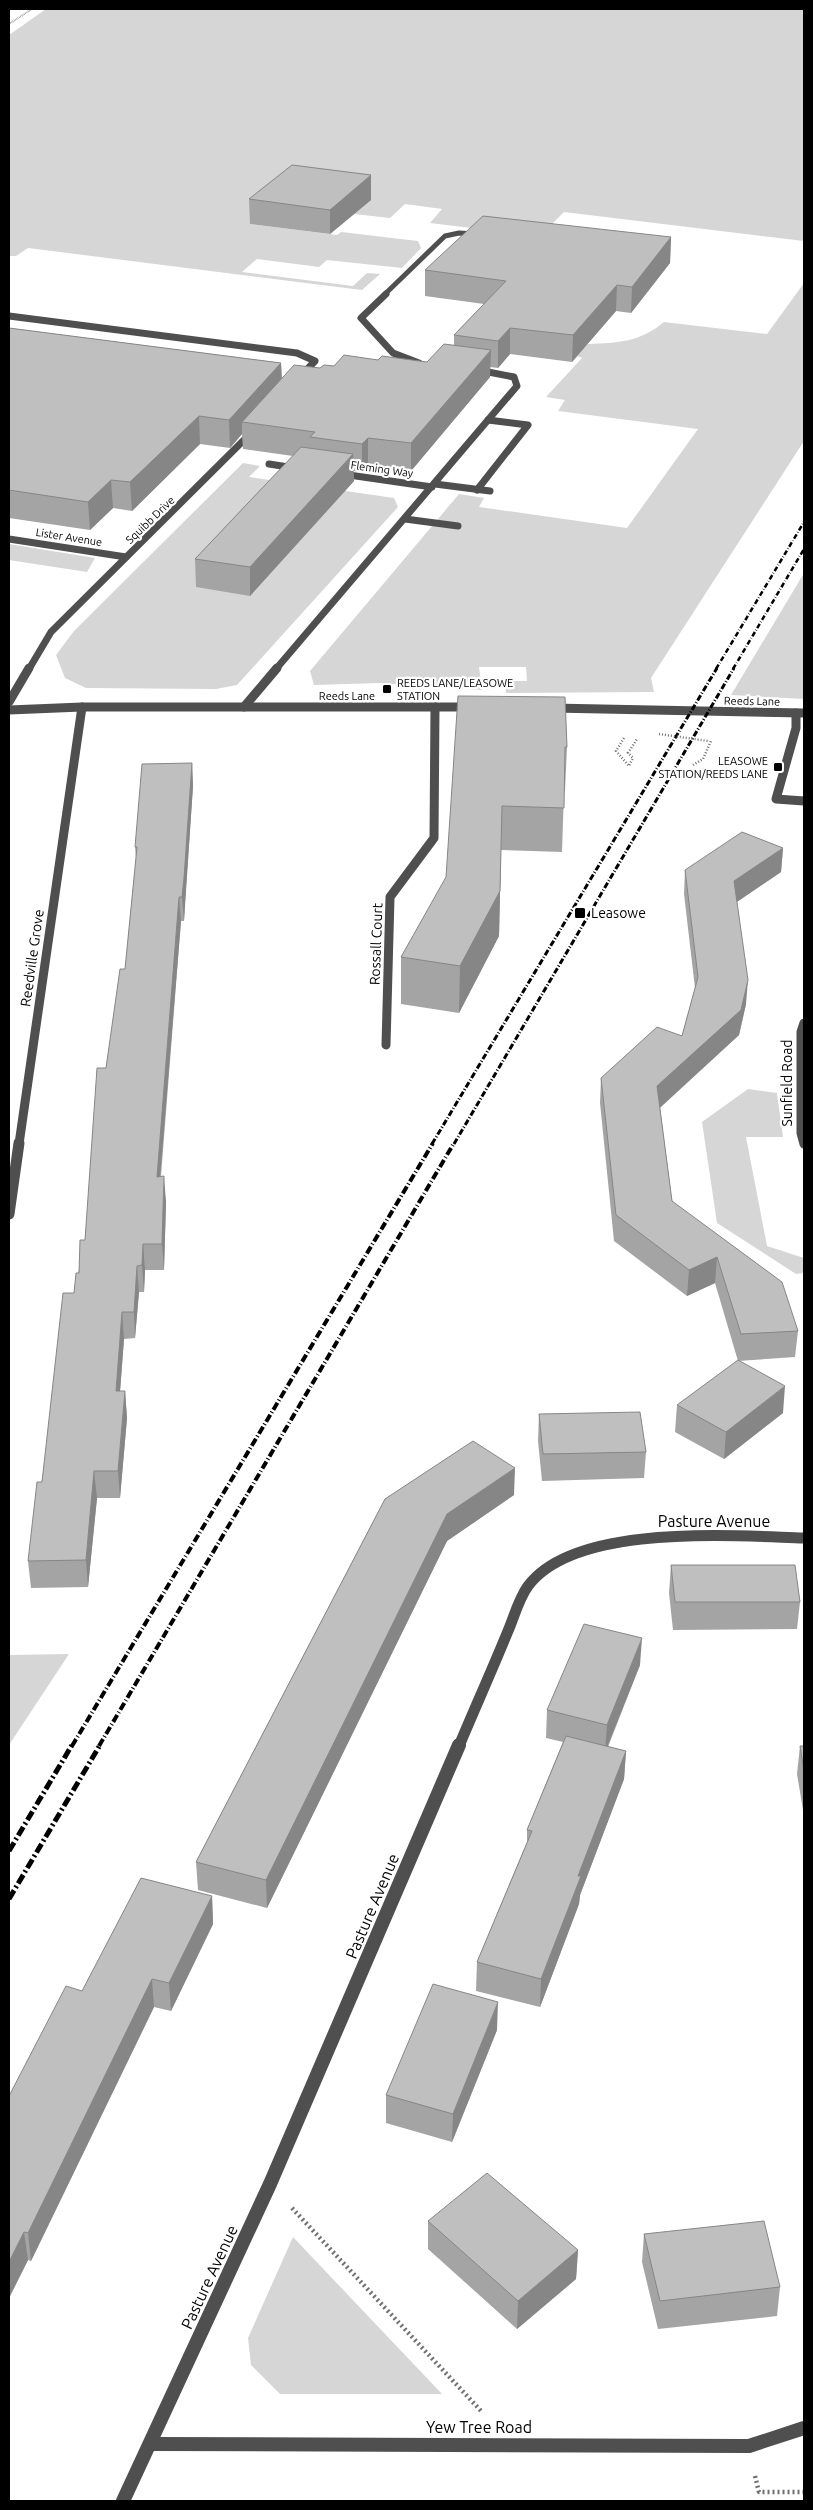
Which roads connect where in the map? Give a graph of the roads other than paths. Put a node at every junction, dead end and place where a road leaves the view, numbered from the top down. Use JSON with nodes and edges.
{"nodes":[{"id":1,"x":487,"y":234,"type":"edge"},
{"id":2,"x":9,"y":316,"type":"edge"},
{"id":3,"x":422,"y":363,"type":"edge"},
{"id":4,"x":466,"y":369,"type":"edge"},
{"id":5,"x":296,"y":383,"type":"edge"},
{"id":6,"x":488,"y":420,"type":"junction"},
{"id":7,"x":256,"y":427,"type":"edge"},
{"id":8,"x":269,"y":464,"type":"dead end"},
{"id":9,"x":307,"y":469,"type":"edge"},
{"id":10,"x":336,"y":473,"type":"edge"},
{"id":11,"x":434,"y":485,"type":"junction"},
{"id":12,"x":477,"y":490,"type":"junction"},
{"id":13,"x":490,"y":491,"type":"dead end"},
{"id":14,"x":405,"y":519,"type":"junction"},
{"id":15,"x":458,"y":526,"type":"dead end"},
{"id":16,"x":9,"y":539,"type":"edge"},
{"id":17,"x":126,"y":557,"type":"junction"},
{"id":18,"x":9,"y":702,"type":"edge"},
{"id":19,"x":82,"y":706,"type":"junction"},
{"id":20,"x":244,"y":707,"type":"junction"},
{"id":21,"x":435,"y":707,"type":"junction"},
{"id":22,"x":482,"y":707,"type":"edge"},
{"id":23,"x":539,"y":708,"type":"edge"},
{"id":24,"x":9,"y":710,"type":"edge"},
{"id":25,"x":800,"y":713,"type":"edge"},
{"id":26,"x":804,"y":801,"type":"edge"},
{"id":27,"x":804,"y":1023,"type":"edge"},
{"id":28,"x":386,"y":1046,"type":"dead end"},
{"id":29,"x":804,"y":1144,"type":"edge"},
{"id":30,"x":9,"y":1214,"type":"edge"},
{"id":31,"x":804,"y":1538,"type":"edge"},
{"id":32,"x":804,"y":2428,"type":"edge"},
{"id":33,"x":150,"y":2444,"type":"junction"},
{"id":34,"x":123,"y":2501,"type":"edge"}],
"edges":[{"from":1,"to":3,"type":"street"},
{"from":2,"to":5,"type":"street"},
{"from":4,"to":6,"type":"street"},
{"from":6,"to":11,"type":"street"},
{"from":6,"to":12,"type":"street"},
{"from":7,"to":17,"type":"street","name":"Squibb Drive"},
{"from":8,"to":9,"type":"street"},
{"from":10,"to":11,"type":"street","name":"Fleming Way"},
{"from":11,"to":12,"type":"street","name":"Fleming Way"},
{"from":11,"to":14,"type":"street"},
{"from":12,"to":13,"type":"street","name":"Fleming Way"},
{"from":14,"to":15,"type":"street"},
{"from":14,"to":20,"type":"street"},
{"from":16,"to":17,"type":"street","name":"Lister Avenue"},
{"from":17,"to":18,"type":"street","name":"Squibb Drive"},
{"from":19,"to":20,"type":"street","name":"Reeds Lane"},
{"from":19,"to":24,"type":"street","name":"Reeds Lane"},
{"from":19,"to":30,"type":"street","name":"Reedville Grove"},
{"from":20,"to":21,"type":"street","name":"Reeds Lane"},
{"from":21,"to":22,"type":"street","name":"Reeds Lane"},
{"from":21,"to":28,"type":"street","name":"Rossall Court"},
{"from":23,"to":25,"type":"street","name":"Reeds Lane"},
{"from":25,"to":26,"type":"street"},
{"from":27,"to":29,"type":"street","name":"Sunfield Road"},
{"from":31,"to":33,"type":"street","name":"Pasture Avenue"},
{"from":32,"to":33,"type":"street","name":"Yew Tree Road"},
{"from":33,"to":34,"type":"street","name":"Pasture Avenue"}]}
